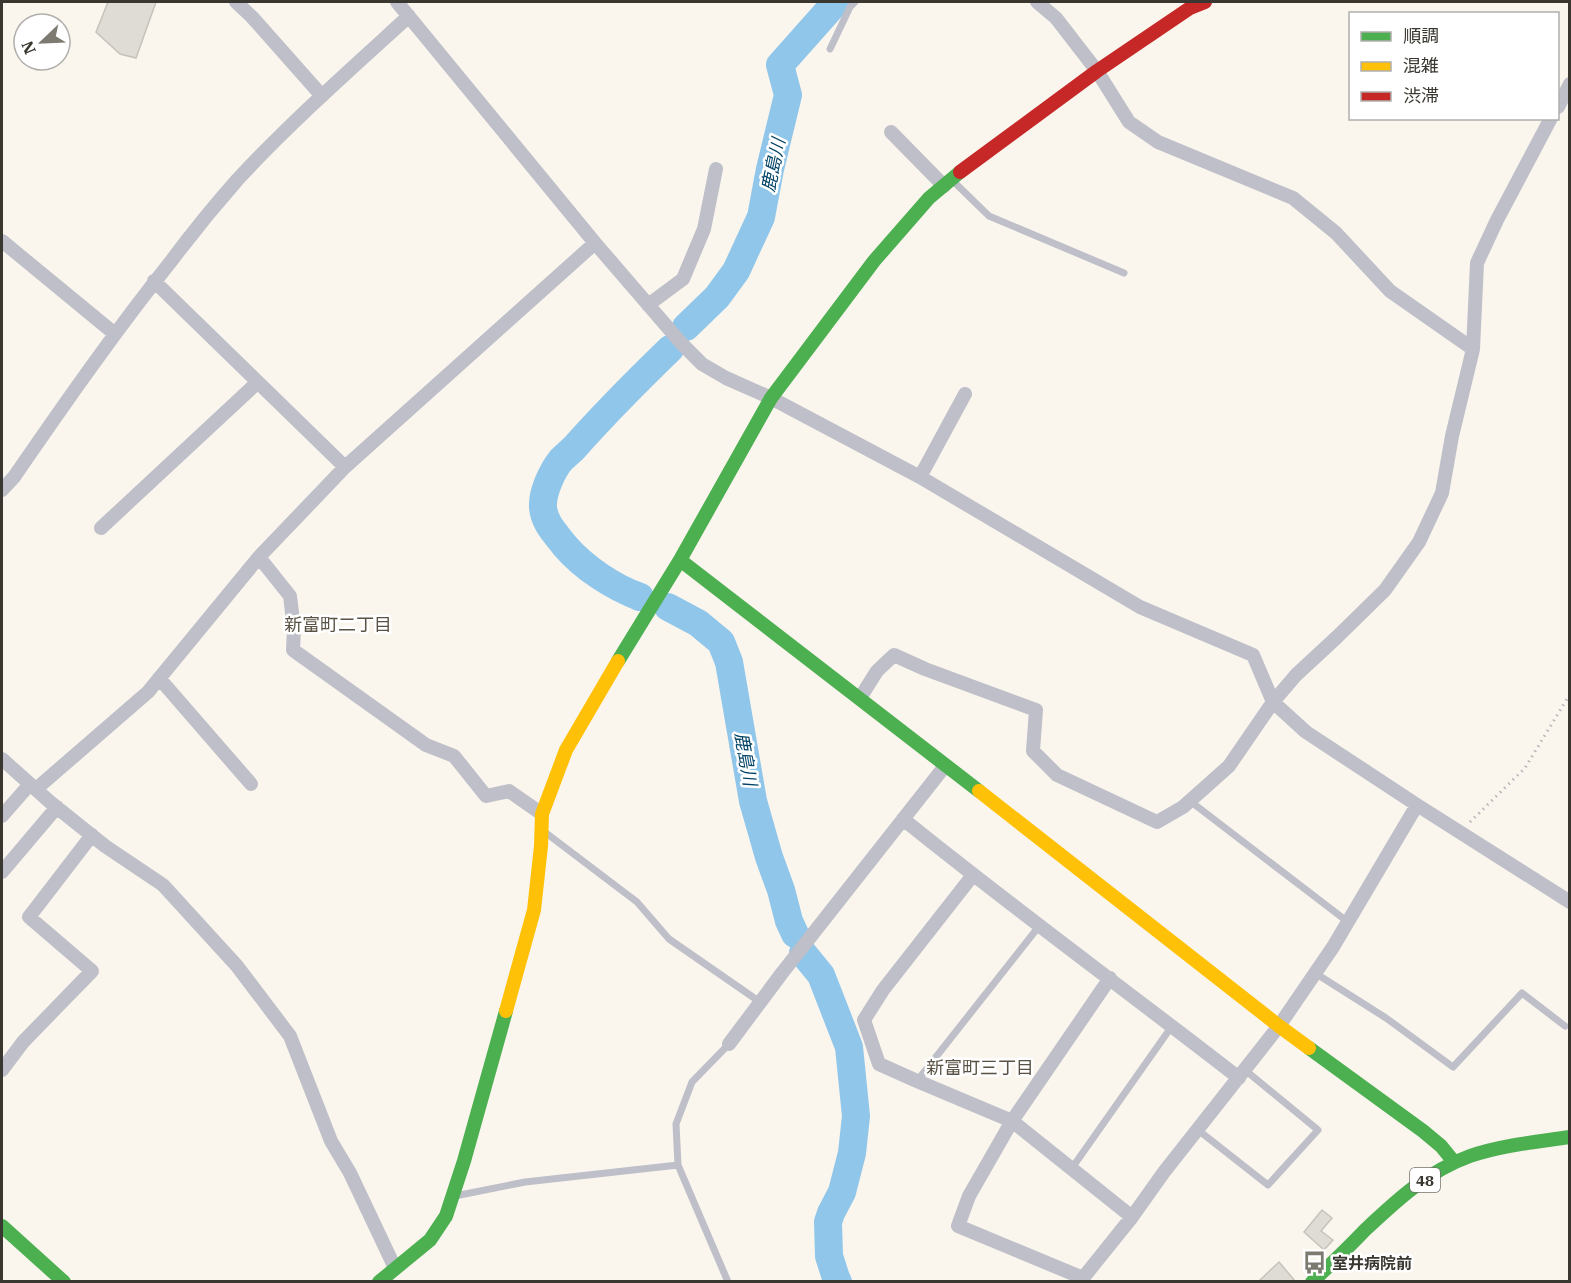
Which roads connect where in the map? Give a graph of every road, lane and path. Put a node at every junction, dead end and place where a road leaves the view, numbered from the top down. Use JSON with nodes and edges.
{"nodes":[{"id":1,"x":236,"y":2,"type":"edge"},
{"id":2,"x":398,"y":2,"type":"edge"},
{"id":3,"x":855,"y":2,"type":"edge"},
{"id":4,"x":1037,"y":2,"type":"edge"},
{"id":5,"x":1205,"y":2,"type":"edge"},
{"id":6,"x":409,"y":16,"type":"junction"},
{"id":7,"x":830,"y":49,"type":"dead end"},
{"id":8,"x":1097,"y":71,"type":"junction"},
{"id":9,"x":1569,"y":84,"type":"edge"},
{"id":10,"x":322,"y":96,"type":"junction"},
{"id":11,"x":1559,"y":103,"type":"edge"},
{"id":12,"x":1550,"y":120,"type":"edge"},
{"id":13,"x":891,"y":132,"type":"dead end"},
{"id":14,"x":716,"y":169,"type":"dead end"},
{"id":15,"x":947,"y":183,"type":"junction"},
{"id":16,"x":2,"y":241,"type":"edge"},
{"id":17,"x":595,"y":243,"type":"junction"},
{"id":18,"x":1124,"y":273,"type":"dead end"},
{"id":19,"x":154,"y":282,"type":"junction"},
{"id":20,"x":648,"y":304,"type":"junction"},
{"id":21,"x":115,"y":334,"type":"junction"},
{"id":22,"x":1473,"y":349,"type":"junction"},
{"id":23,"x":258,"y":382,"type":"junction"},
{"id":24,"x":965,"y":394,"type":"dead end"},
{"id":25,"x":771,"y":398,"type":"junction"},
{"id":26,"x":345,"y":467,"type":"junction"},
{"id":27,"x":920,"y":477,"type":"junction"},
{"id":28,"x":2,"y":490,"type":"edge"},
{"id":29,"x":100,"y":528,"type":"dead end"},
{"id":30,"x":259,"y":556,"type":"junction"},
{"id":31,"x":680,"y":560,"type":"junction"},
{"id":32,"x":159,"y":678,"type":"junction"},
{"id":33,"x":1569,"y":694,"type":"edge"},
{"id":34,"x":860,"y":698,"type":"junction"},
{"id":35,"x":1273,"y":702,"type":"junction"},
{"id":36,"x":2,"y":759,"type":"edge"},
{"id":37,"x":945,"y":766,"type":"junction"},
{"id":38,"x":251,"y":784,"type":"dead end"},
{"id":39,"x":33,"y":787,"type":"junction"},
{"id":40,"x":1190,"y":801,"type":"junction"},
{"id":41,"x":1417,"y":805,"type":"junction"},
{"id":42,"x":57,"y":807,"type":"junction"},
{"id":43,"x":542,"y":814,"type":"junction"},
{"id":44,"x":2,"y":816,"type":"edge"},
{"id":45,"x":903,"y":819,"type":"junction"},
{"id":46,"x":541,"y":830,"type":"junction"},
{"id":47,"x":1460,"y":832,"type":"junction"},
{"id":48,"x":92,"y":835,"type":"junction"},
{"id":49,"x":2,"y":872,"type":"edge"},
{"id":50,"x":973,"y":875,"type":"junction"},
{"id":51,"x":1569,"y":902,"type":"edge"},
{"id":52,"x":1348,"y":922,"type":"junction"},
{"id":53,"x":1040,"y":925,"type":"junction"},
{"id":54,"x":1315,"y":973,"type":"junction"},
{"id":55,"x":1110,"y":978,"type":"junction"},
{"id":56,"x":760,"y":1002,"type":"junction"},
{"id":57,"x":1172,"y":1026,"type":"junction"},
{"id":58,"x":1279,"y":1026,"type":"junction"},
{"id":59,"x":1565,"y":1026,"type":"dead end"},
{"id":60,"x":729,"y":1044,"type":"joint"},
{"id":61,"x":2,"y":1070,"type":"edge"},
{"id":62,"x":1242,"y":1074,"type":"junction"},
{"id":63,"x":917,"y":1081,"type":"junction"},
{"id":64,"x":1012,"y":1121,"type":"junction"},
{"id":65,"x":1198,"y":1130,"type":"junction"},
{"id":66,"x":1569,"y":1137,"type":"edge"},
{"id":67,"x":1454,"y":1162,"type":"junction"},
{"id":68,"x":678,"y":1165,"type":"junction"},
{"id":69,"x":1072,"y":1168,"type":"junction"},
{"id":70,"x":453,"y":1196,"type":"junction"},
{"id":71,"x":1132,"y":1217,"type":"junction"},
{"id":72,"x":2,"y":1226,"type":"edge"},
{"id":73,"x":395,"y":1268,"type":"junction"},
{"id":74,"x":64,"y":1281,"type":"edge"},
{"id":75,"x":379,"y":1281,"type":"edge"},
{"id":76,"x":728,"y":1281,"type":"edge"},
{"id":77,"x":1312,"y":1281,"type":"edge"}],
"edges":[{"from":1,"to":10,"type":"street"},
{"from":2,"to":6,"type":"street"},
{"from":3,"to":7,"type":"lane"},
{"from":4,"to":8,"type":"street"},
{"from":5,"to":8,"type":"main road"},
{"from":6,"to":10,"type":"street"},
{"from":6,"to":17,"type":"street"},
{"from":8,"to":15,"type":"main road"},
{"from":8,"to":22,"type":"street"},
{"from":9,"to":11,"type":"street"},
{"from":10,"to":19,"type":"street"},
{"from":12,"to":22,"type":"street"},
{"from":13,"to":15,"type":"street"},
{"from":14,"to":20,"type":"street"},
{"from":15,"to":18,"type":"lane"},
{"from":15,"to":25,"type":"main road"},
{"from":16,"to":21,"type":"street"},
{"from":17,"to":20,"type":"street"},
{"from":17,"to":26,"type":"street"},
{"from":19,"to":21,"type":"street"},
{"from":19,"to":23,"type":"street"},
{"from":20,"to":25,"type":"street"},
{"from":21,"to":28,"type":"street"},
{"from":22,"to":35,"type":"street"},
{"from":23,"to":26,"type":"street"},
{"from":23,"to":29,"type":"street"},
{"from":24,"to":27,"type":"street"},
{"from":25,"to":27,"type":"street"},
{"from":25,"to":31,"type":"main road"},
{"from":26,"to":30,"type":"street"},
{"from":27,"to":35,"type":"street"},
{"from":30,"to":32,"type":"street"},
{"from":30,"to":43,"type":"street"},
{"from":31,"to":34,"type":"main road"},
{"from":31,"to":43,"type":"main road"},
{"from":32,"to":38,"type":"street"},
{"from":32,"to":39,"type":"street"},
{"from":33,"to":47,"type":"path"},
{"from":34,"to":37,"type":"main road"},
{"from":34,"to":40,"type":"street"},
{"from":35,"to":40,"type":"street"},
{"from":35,"to":41,"type":"street"},
{"from":36,"to":39,"type":"street"},
{"from":37,"to":45,"type":"street"},
{"from":37,"to":58,"type":"main road"},
{"from":39,"to":42,"type":"street"},
{"from":39,"to":44,"type":"street"},
{"from":40,"to":52,"type":"lane"},
{"from":41,"to":47,"type":"street"},
{"from":41,"to":52,"type":"street"},
{"from":42,"to":48,"type":"street"},
{"from":42,"to":49,"type":"street"},
{"from":43,"to":46,"type":"main road"},
{"from":45,"to":50,"type":"street"},
{"from":45,"to":56,"type":"street"},
{"from":46,"to":56,"type":"lane"},
{"from":46,"to":70,"type":"main road"},
{"from":47,"to":51,"type":"street"},
{"from":48,"to":61,"type":"street"},
{"from":48,"to":73,"type":"street"},
{"from":50,"to":53,"type":"street"},
{"from":50,"to":63,"type":"street"},
{"from":52,"to":54,"type":"street"},
{"from":53,"to":55,"type":"street"},
{"from":53,"to":63,"type":"lane"},
{"from":54,"to":58,"type":"street"},
{"from":54,"to":59,"type":"lane"},
{"from":55,"to":57,"type":"street"},
{"from":55,"to":64,"type":"street"},
{"from":56,"to":60,"type":"street"},
{"from":57,"to":62,"type":"street"},
{"from":57,"to":69,"type":"lane"},
{"from":58,"to":62,"type":"street"},
{"from":58,"to":67,"type":"main road"},
{"from":60,"to":68,"type":"lane"},
{"from":62,"to":65,"type":"street"},
{"from":62,"to":65,"type":"lane"},
{"from":63,"to":64,"type":"street"},
{"from":64,"to":69,"type":"street"},
{"from":64,"to":71,"type":"street"},
{"from":65,"to":71,"type":"street"},
{"from":66,"to":67,"type":"main road","number":"48"},
{"from":67,"to":77,"type":"main road","number":"48"},
{"from":68,"to":70,"type":"lane"},
{"from":68,"to":76,"type":"lane"},
{"from":69,"to":71,"type":"street"},
{"from":70,"to":73,"type":"main road"},
{"from":72,"to":74,"type":"main road"},
{"from":73,"to":75,"type":"main road"}]}
